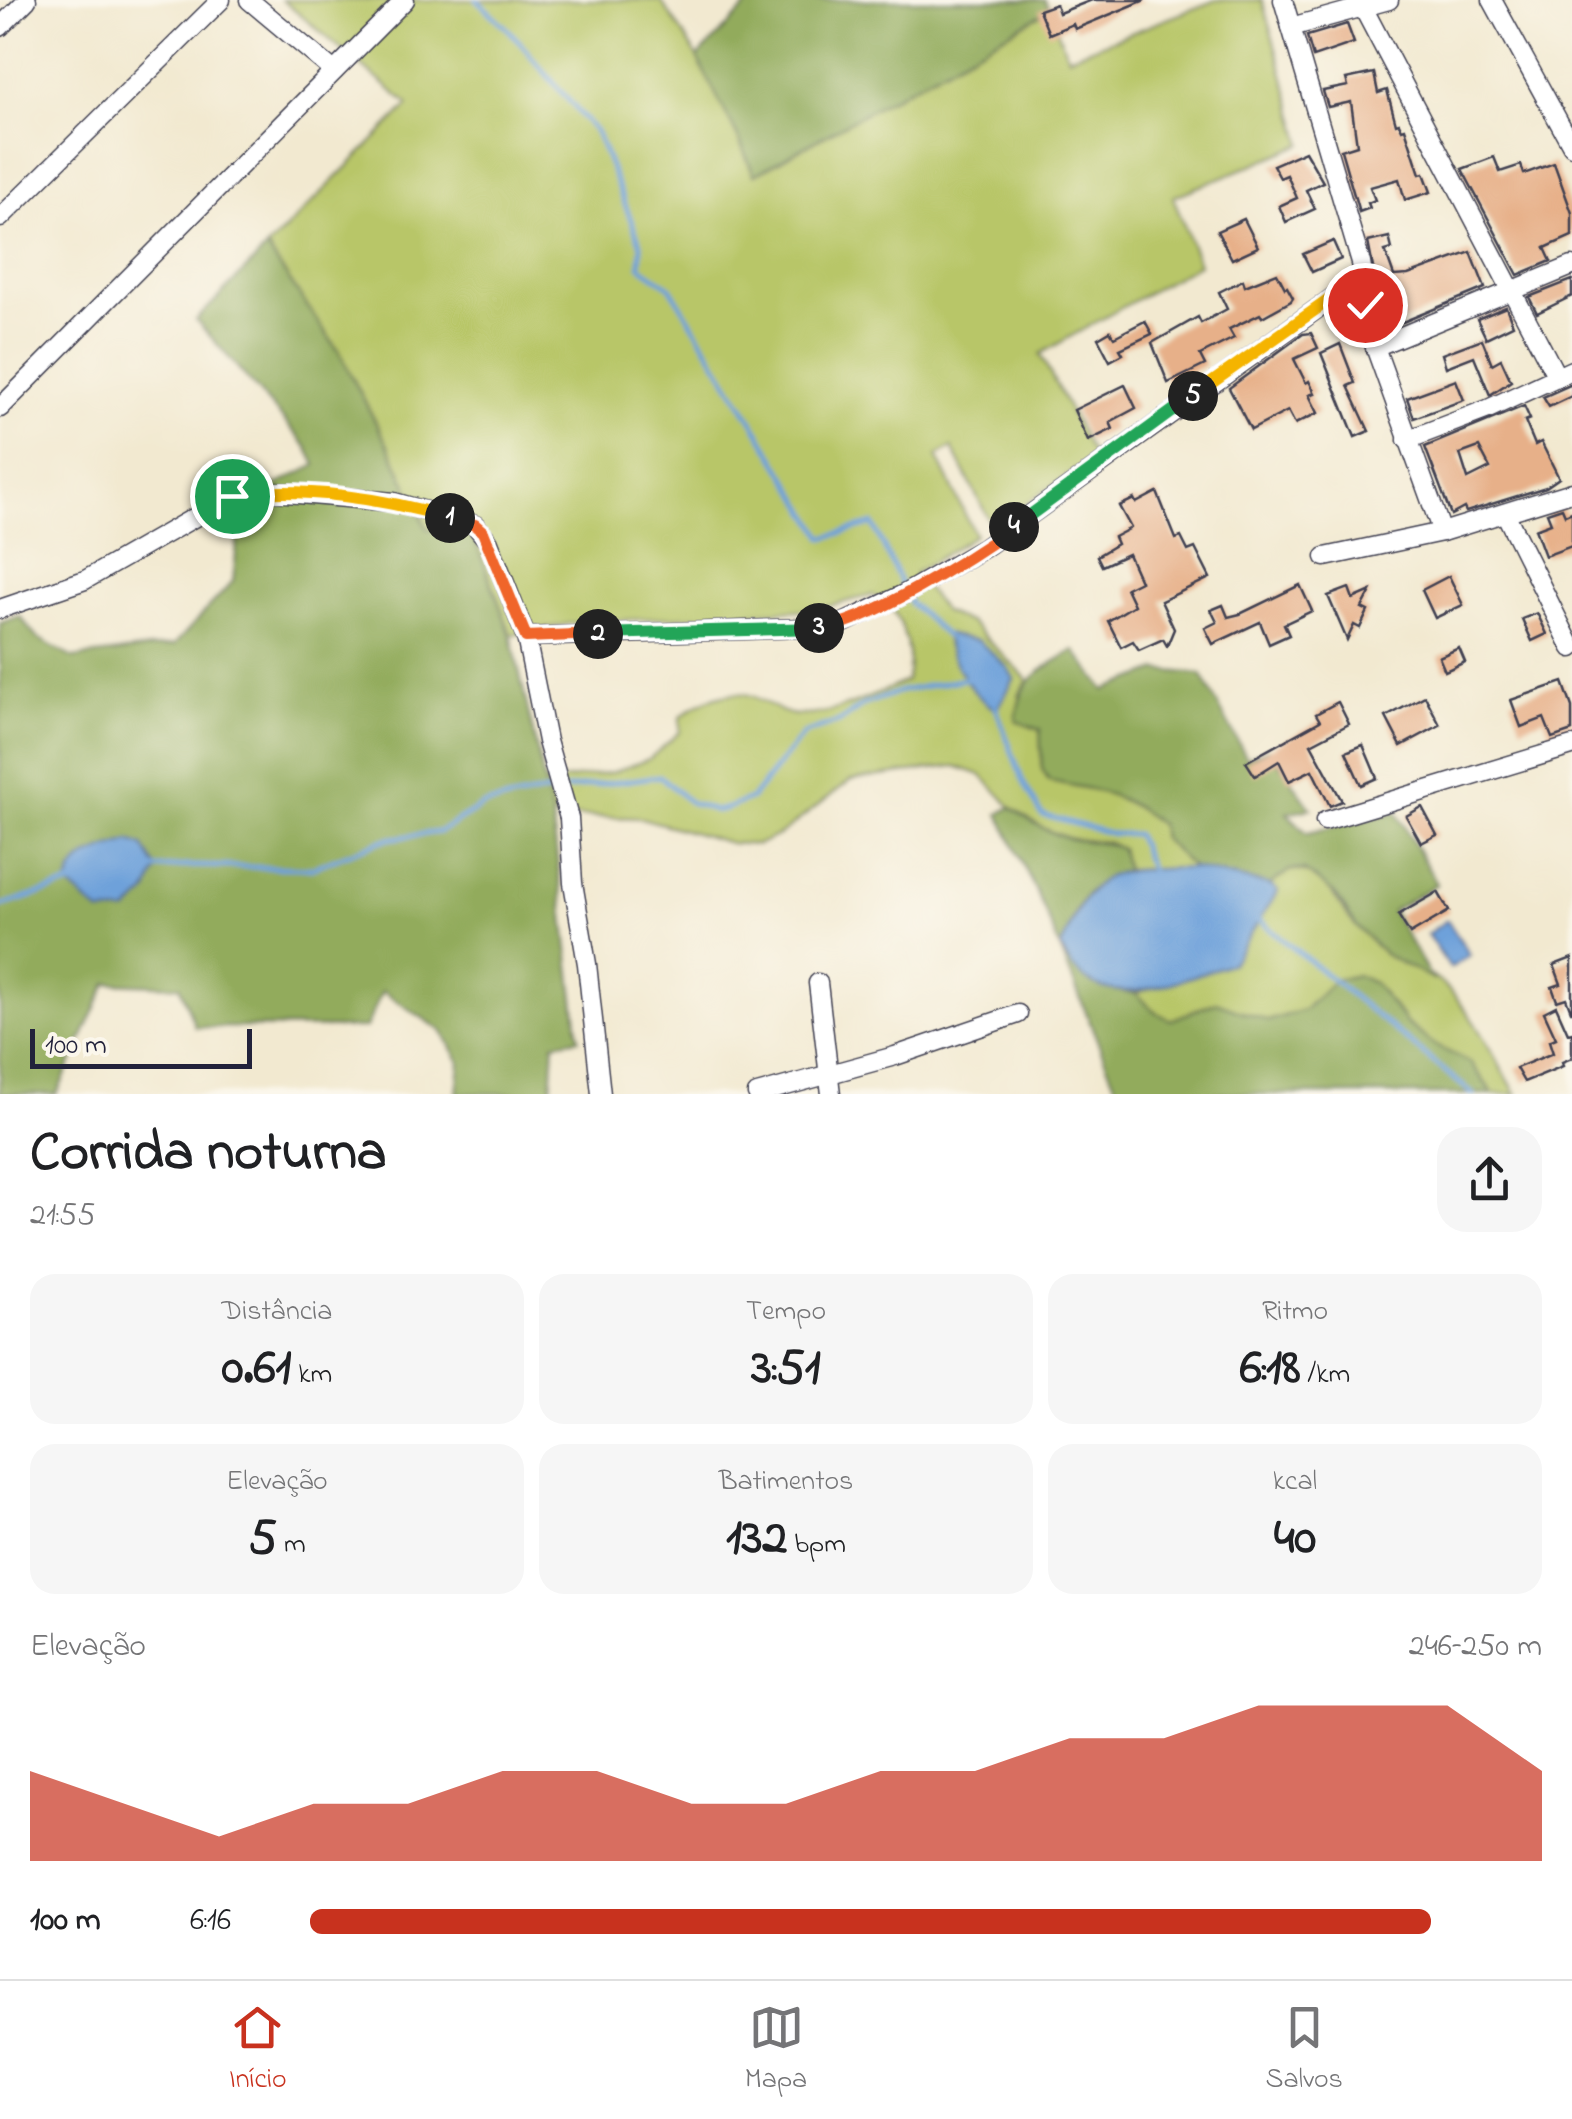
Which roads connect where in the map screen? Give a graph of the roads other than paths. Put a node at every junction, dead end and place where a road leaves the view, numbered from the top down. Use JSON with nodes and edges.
{"nodes":[{"id":1,"x":26,"y":0,"type":"edge"},
{"id":2,"x":221,"y":0,"type":"edge"},
{"id":3,"x":249,"y":0,"type":"edge"},
{"id":4,"x":405,"y":0,"type":"edge"},
{"id":5,"x":1283,"y":0,"type":"edge"},
{"id":6,"x":1390,"y":0,"type":"edge"},
{"id":7,"x":1492,"y":0,"type":"edge"},
{"id":8,"x":1361,"y":4,"type":"edge"},
{"id":9,"x":0,"y":27,"type":"edge"},
{"id":10,"x":1292,"y":27,"type":"junction"},
{"id":11,"x":334,"y":71,"type":"junction"},
{"id":12,"x":1572,"y":146,"type":"edge"},
{"id":13,"x":0,"y":218,"type":"edge"},
{"id":14,"x":1572,"y":266,"type":"edge"},
{"id":15,"x":1363,"y":276,"type":"junction"},
{"id":16,"x":1510,"y":292,"type":"junction"},
{"id":17,"x":1375,"y":347,"type":"junction"},
{"id":18,"x":1564,"y":373,"type":"edge"},
{"id":19,"x":2,"y":402,"type":"edge"},
{"id":20,"x":1407,"y":440,"type":"junction"},
{"id":21,"x":1572,"y":492,"type":"edge"},
{"id":22,"x":1505,"y":514,"type":"junction"},
{"id":23,"x":1442,"y":532,"type":"junction"},
{"id":24,"x":1324,"y":557,"type":"dead end"},
{"id":25,"x":0,"y":609,"type":"edge"},
{"id":26,"x":526,"y":637,"type":"junction"},
{"id":27,"x":1572,"y":648,"type":"edge"},
{"id":28,"x":1572,"y":746,"type":"edge"},
{"id":29,"x":1325,"y":821,"type":"dead end"},
{"id":30,"x":818,"y":983,"type":"dead end"},
{"id":31,"x":1018,"y":1014,"type":"dead end"},
{"id":32,"x":830,"y":1084,"type":"edge"},
{"id":33,"x":600,"y":1094,"type":"edge"},
{"id":34,"x":757,"y":1094,"type":"edge"}],
"edges":[{"from":1,"to":9,"type":"street"},
{"from":2,"to":13,"type":"street"},
{"from":3,"to":11,"type":"street"},
{"from":4,"to":11,"type":"street"},
{"from":5,"to":10,"type":"street"},
{"from":6,"to":8,"type":"street"},
{"from":7,"to":12,"type":"street"},
{"from":8,"to":10,"type":"street"},
{"from":8,"to":16,"type":"street"},
{"from":10,"to":15,"type":"street"},
{"from":11,"to":19,"type":"street"},
{"from":14,"to":16,"type":"street"},
{"from":15,"to":17,"type":"street"},
{"from":15,"to":26,"type":"street"},
{"from":16,"to":17,"type":"street"},
{"from":16,"to":18,"type":"street"},
{"from":17,"to":20,"type":"street"},
{"from":18,"to":20,"type":"street"},
{"from":20,"to":23,"type":"street"},
{"from":21,"to":22,"type":"street"},
{"from":22,"to":23,"type":"street"},
{"from":22,"to":27,"type":"street"},
{"from":23,"to":24,"type":"street"},
{"from":25,"to":26,"type":"street"},
{"from":26,"to":33,"type":"street"},
{"from":28,"to":29,"type":"street"},
{"from":30,"to":32,"type":"street"},
{"from":31,"to":32,"type":"street"},
{"from":32,"to":34,"type":"street"}]}
